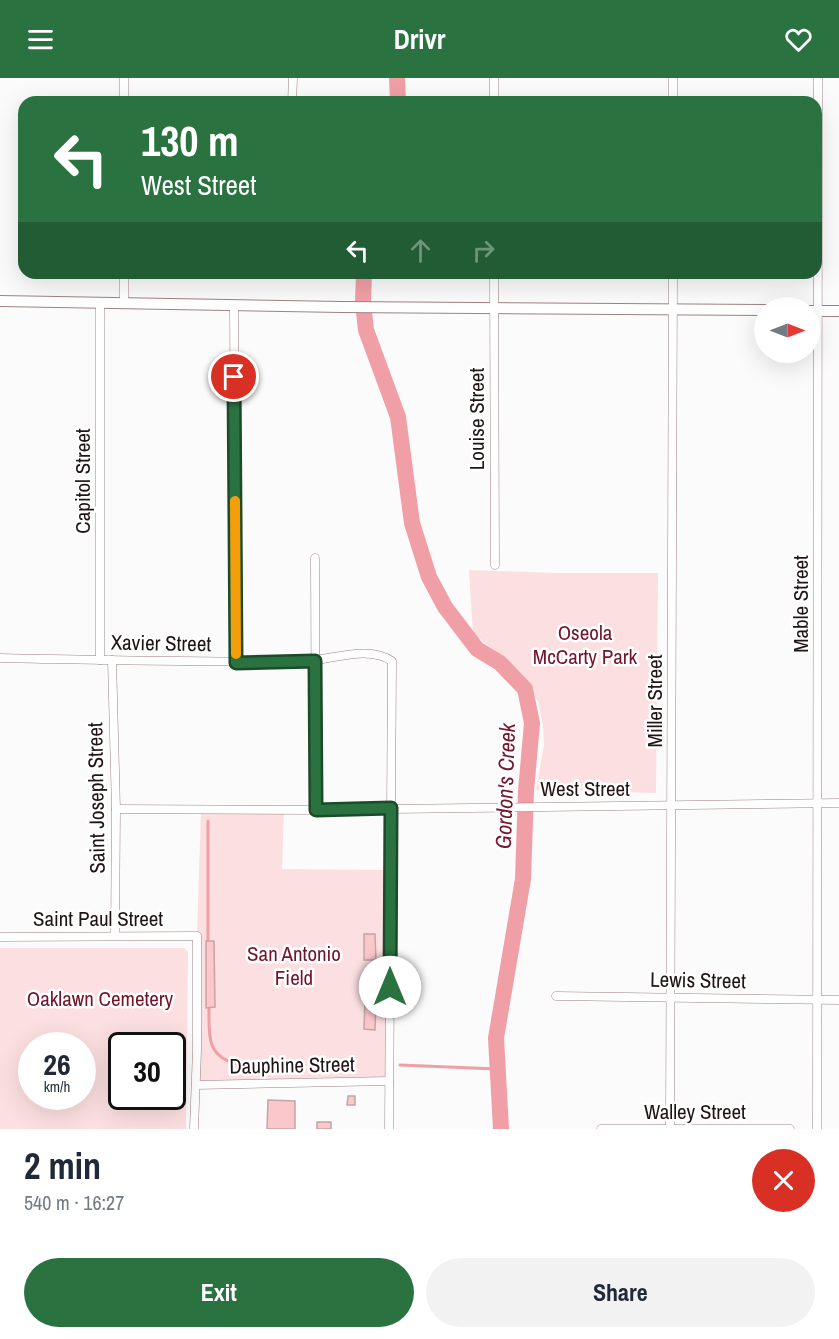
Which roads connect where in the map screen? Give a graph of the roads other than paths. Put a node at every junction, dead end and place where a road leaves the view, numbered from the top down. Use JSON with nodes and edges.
{"nodes":[{"id":1,"x":124,"y":78,"type":"edge"},
{"id":2,"x":293,"y":78,"type":"edge"},
{"id":3,"x":494,"y":78,"type":"edge"},
{"id":4,"x":673,"y":78,"type":"edge"},
{"id":5,"x":818,"y":78,"type":"edge"},
{"id":6,"x":124,"y":96,"type":"edge"},
{"id":7,"x":292,"y":96,"type":"edge"},
{"id":8,"x":494,"y":96,"type":"edge"},
{"id":9,"x":673,"y":96,"type":"edge"},
{"id":10,"x":818,"y":96,"type":"edge"},
{"id":11,"x":124,"y":279,"type":"edge"},
{"id":12,"x":494,"y":279,"type":"edge"},
{"id":13,"x":673,"y":279,"type":"edge"},
{"id":14,"x":814,"y":279,"type":"edge"},
{"id":15,"x":813,"y":297,"type":"edge"},
{"id":16,"x":0,"y":301,"type":"edge"},
{"id":17,"x":100,"y":302,"type":"junction"},
{"id":18,"x":124,"y":303,"type":"junction"},
{"id":19,"x":234,"y":306,"type":"junction"},
{"id":20,"x":494,"y":308,"type":"junction"},
{"id":21,"x":673,"y":309,"type":"junction"},
{"id":22,"x":754,"y":310,"type":"edge"},
{"id":23,"x":820,"y":311,"type":"edge"},
{"id":24,"x":839,"y":311,"type":"edge"},
{"id":25,"x":814,"y":363,"type":"edge"},
{"id":26,"x":315,"y":558,"type":"dead end"},
{"id":27,"x":495,"y":565,"type":"dead end"},
{"id":28,"x":0,"y":658,"type":"edge"},
{"id":29,"x":100,"y":660,"type":"junction"},
{"id":30,"x":112,"y":660,"type":"junction"},
{"id":31,"x":315,"y":661,"type":"junction"},
{"id":32,"x":236,"y":663,"type":"junction"},
{"id":33,"x":819,"y":803,"type":"junction"},
{"id":34,"x":839,"y":803,"type":"edge"},
{"id":35,"x":672,"y":805,"type":"junction"},
{"id":36,"x":391,"y":808,"type":"junction"},
{"id":37,"x":116,"y":809,"type":"junction"},
{"id":38,"x":316,"y":810,"type":"junction"},
{"id":39,"x":116,"y":936,"type":"junction"},
{"id":40,"x":0,"y":937,"type":"edge"},
{"id":41,"x":556,"y":996,"type":"dead end"},
{"id":42,"x":670,"y":997,"type":"junction"},
{"id":43,"x":818,"y":1000,"type":"junction"},
{"id":44,"x":839,"y":1000,"type":"edge"},
{"id":45,"x":389,"y":1081,"type":"junction"},
{"id":46,"x":196,"y":1085,"type":"junction"},
{"id":47,"x":194,"y":1129,"type":"edge"},
{"id":48,"x":389,"y":1129,"type":"edge"},
{"id":49,"x":601,"y":1129,"type":"edge"},
{"id":50,"x":670,"y":1129,"type":"edge"},
{"id":51,"x":790,"y":1129,"type":"edge"},
{"id":52,"x":817,"y":1129,"type":"edge"}],
"edges":[{"from":1,"to":6,"type":"street"},
{"from":2,"to":7,"type":"street"},
{"from":3,"to":8,"type":"street"},
{"from":4,"to":9,"type":"street"},
{"from":5,"to":10,"type":"street","name":"Mable Street"},
{"from":11,"to":18,"type":"street"},
{"from":12,"to":20,"type":"street","name":"Louise Street"},
{"from":13,"to":21,"type":"street","name":"Miller Street"},
{"from":14,"to":15,"type":"street","name":"Mable Street"},
{"from":16,"to":17,"type":"street"},
{"from":17,"to":18,"type":"street"},
{"from":17,"to":29,"type":"street","name":"Capitol Street"},
{"from":18,"to":19,"type":"street"},
{"from":19,"to":20,"type":"street"},
{"from":19,"to":32,"type":"street"},
{"from":20,"to":21,"type":"street"},
{"from":20,"to":27,"type":"street","name":"Louise Street"},
{"from":21,"to":22,"type":"street"},
{"from":21,"to":35,"type":"street","name":"Miller Street"},
{"from":23,"to":24,"type":"street"},
{"from":25,"to":33,"type":"street","name":"Mable Street"},
{"from":26,"to":31,"type":"street"},
{"from":28,"to":29,"type":"street","name":"Xavier Street"},
{"from":29,"to":30,"type":"street","name":"Xavier Street"},
{"from":30,"to":32,"type":"street","name":"Xavier Street"},
{"from":30,"to":37,"type":"street","name":"Saint Joseph Street"},
{"from":31,"to":32,"type":"street","name":"Xavier Street"},
{"from":31,"to":36,"type":"street","name":"Xavier Street"},
{"from":31,"to":38,"type":"street"},
{"from":33,"to":34,"type":"street","name":"West Street"},
{"from":33,"to":35,"type":"street","name":"West Street"},
{"from":33,"to":43,"type":"street","name":"Mable Street"},
{"from":35,"to":36,"type":"street","name":"West Street"},
{"from":35,"to":42,"type":"street","name":"Miller Street"},
{"from":36,"to":38,"type":"street","name":"West Street"},
{"from":36,"to":45,"type":"street"},
{"from":37,"to":38,"type":"street","name":"West Street"},
{"from":37,"to":39,"type":"street","name":"Saint Joseph Street"},
{"from":39,"to":40,"type":"street","name":"Saint Paul Street"},
{"from":39,"to":46,"type":"street","name":"Saint Paul Street"},
{"from":41,"to":42,"type":"street","name":"Lewis Street"},
{"from":42,"to":43,"type":"street","name":"Lewis Street"},
{"from":42,"to":50,"type":"street","name":"Miller Street"},
{"from":43,"to":44,"type":"street","name":"Lewis Street"},
{"from":43,"to":52,"type":"street","name":"Mable Street"},
{"from":45,"to":46,"type":"street","name":"Dauphine Street"},
{"from":45,"to":48,"type":"street"},
{"from":46,"to":47,"type":"street"},
{"from":49,"to":50,"type":"street","name":"Walley Street"},
{"from":50,"to":51,"type":"street","name":"Walley Street"}]}
